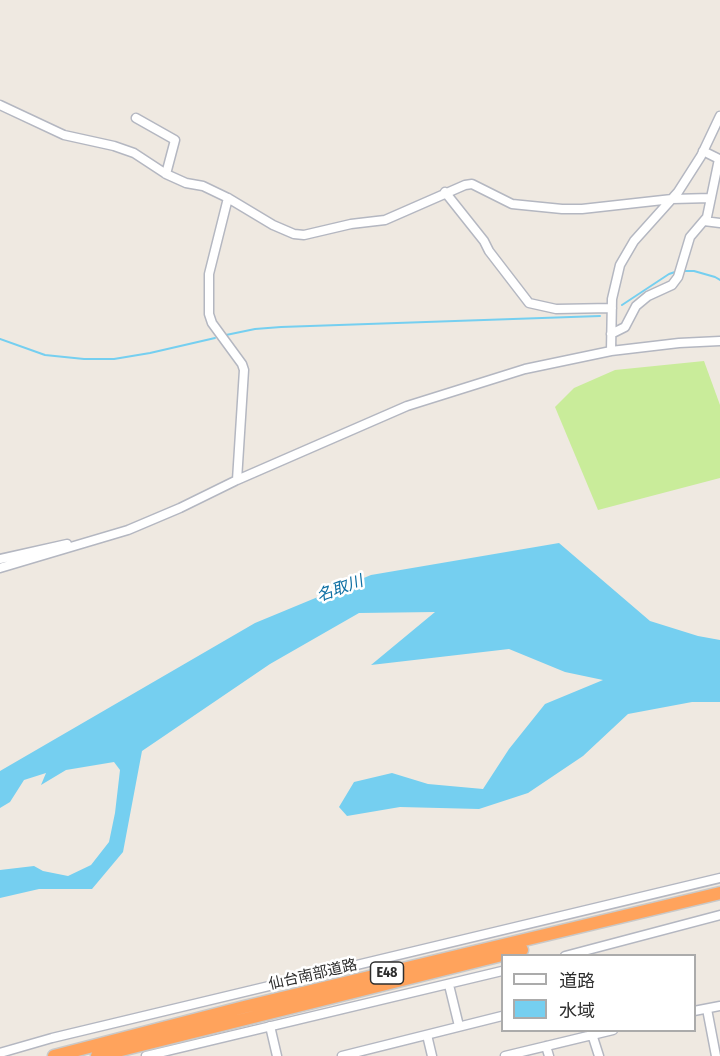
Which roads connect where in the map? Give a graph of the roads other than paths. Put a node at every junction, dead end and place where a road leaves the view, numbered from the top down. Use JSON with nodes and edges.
{"nodes":[{"id":1,"x":0,"y":105,"type":"edge"},
{"id":2,"x":720,"y":116,"type":"edge"},
{"id":3,"x":136,"y":118,"type":"dead end"},
{"id":4,"x":703,"y":151,"type":"junction"},
{"id":5,"x":166,"y":174,"type":"junction"},
{"id":6,"x":445,"y":192,"type":"junction"},
{"id":7,"x":228,"y":198,"type":"junction"},
{"id":8,"x":711,"y":198,"type":"junction"},
{"id":9,"x":672,"y":200,"type":"junction"},
{"id":10,"x":704,"y":221,"type":"junction"},
{"id":11,"x":720,"y":223,"type":"edge"},
{"id":12,"x":612,"y":308,"type":"junction"},
{"id":13,"x":611,"y":334,"type":"junction"},
{"id":14,"x":720,"y":340,"type":"edge"},
{"id":15,"x":611,"y":351,"type":"junction"},
{"id":16,"x":237,"y":480,"type":"junction"},
{"id":17,"x":96,"y":540,"type":"junction"},
{"id":18,"x":0,"y":559,"type":"edge"},
{"id":19,"x":0,"y":568,"type":"edge"},
{"id":20,"x":720,"y":878,"type":"edge"},
{"id":21,"x":720,"y":895,"type":"edge"},
{"id":22,"x":720,"y":915,"type":"edge"},
{"id":23,"x":505,"y":954,"type":"edge"},
{"id":24,"x":570,"y":954,"type":"edge"},
{"id":25,"x":501,"y":955,"type":"edge"},
{"id":26,"x":501,"y":971,"type":"edge"},
{"id":27,"x":449,"y":985,"type":"junction"},
{"id":28,"x":720,"y":1006,"type":"edge"},
{"id":29,"x":707,"y":1009,"type":"junction"},
{"id":30,"x":696,"y":1011,"type":"edge"},
{"id":31,"x":501,"y":1016,"type":"edge"},
{"id":32,"x":270,"y":1026,"type":"junction"},
{"id":33,"x":459,"y":1026,"type":"junction"},
{"id":34,"x":591,"y":1033,"type":"edge"},
{"id":35,"x":427,"y":1035,"type":"junction"},
{"id":36,"x":546,"y":1046,"type":"junction"},
{"id":37,"x":0,"y":1053,"type":"edge"},
{"id":38,"x":54,"y":1056,"type":"edge"},
{"id":39,"x":98,"y":1056,"type":"edge"},
{"id":40,"x":146,"y":1056,"type":"edge"},
{"id":41,"x":277,"y":1056,"type":"edge"},
{"id":42,"x":342,"y":1056,"type":"edge"},
{"id":43,"x":432,"y":1056,"type":"edge"},
{"id":44,"x":505,"y":1056,"type":"edge"},
{"id":45,"x":549,"y":1056,"type":"edge"},
{"id":46,"x":599,"y":1056,"type":"edge"},
{"id":47,"x":716,"y":1056,"type":"edge"}],
"edges":[{"from":1,"to":5,"type":"street"},
{"from":2,"to":4,"type":"street"},
{"from":3,"to":5,"type":"street"},
{"from":4,"to":8,"type":"street"},
{"from":4,"to":9,"type":"street"},
{"from":5,"to":7,"type":"street"},
{"from":6,"to":7,"type":"street"},
{"from":6,"to":9,"type":"street"},
{"from":6,"to":12,"type":"street"},
{"from":7,"to":16,"type":"street"},
{"from":8,"to":9,"type":"street"},
{"from":8,"to":10,"type":"street"},
{"from":9,"to":12,"type":"street"},
{"from":10,"to":11,"type":"street"},
{"from":10,"to":13,"type":"street"},
{"from":12,"to":13,"type":"street"},
{"from":13,"to":15,"type":"street"},
{"from":14,"to":15,"type":"street"},
{"from":15,"to":16,"type":"street"},
{"from":16,"to":17,"type":"street"},
{"from":17,"to":18,"type":"street"},
{"from":17,"to":19,"type":"street"},
{"from":20,"to":37,"type":"street"},
{"from":21,"to":23,"type":"highway","name":"仙台南部道路","number":"E48"},
{"from":21,"to":38,"type":"highway","name":"仙台南部道路","number":"E48"},
{"from":22,"to":24,"type":"street"},
{"from":25,"to":39,"type":"highway","name":"仙台南部道路","number":"E48"},
{"from":26,"to":27,"type":"street"},
{"from":27,"to":32,"type":"street"},
{"from":27,"to":33,"type":"street"},
{"from":28,"to":29,"type":"street"},
{"from":29,"to":30,"type":"street"},
{"from":29,"to":47,"type":"street"},
{"from":31,"to":33,"type":"street"},
{"from":32,"to":40,"type":"street"},
{"from":32,"to":41,"type":"street"},
{"from":33,"to":35,"type":"street"},
{"from":34,"to":36,"type":"street"},
{"from":34,"to":46,"type":"street"},
{"from":35,"to":42,"type":"street"},
{"from":35,"to":43,"type":"street"},
{"from":36,"to":44,"type":"street"},
{"from":36,"to":45,"type":"street"}]}
